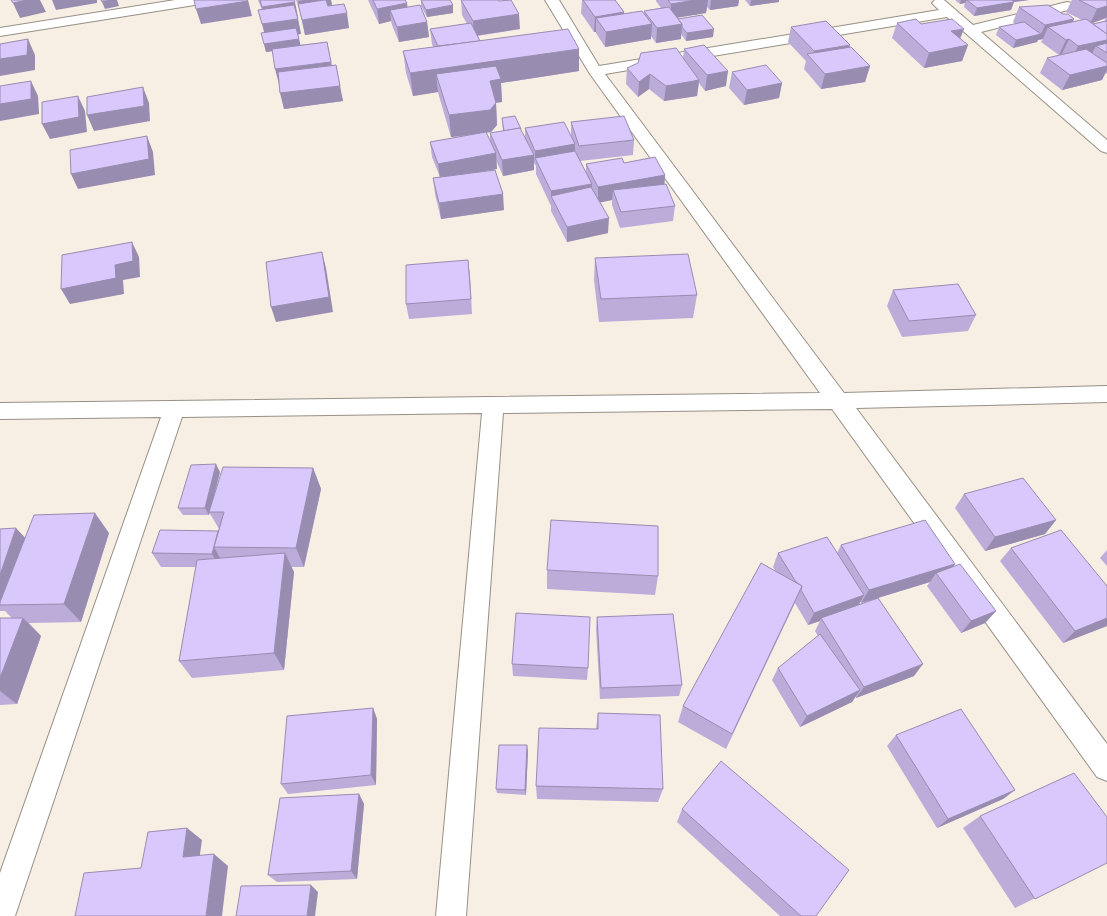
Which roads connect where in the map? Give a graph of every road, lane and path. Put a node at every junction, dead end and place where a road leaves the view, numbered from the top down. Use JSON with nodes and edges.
{"nodes":[{"id":1,"x":201,"y":0,"type":"edge"},
{"id":2,"x":552,"y":0,"type":"edge"},
{"id":3,"x":935,"y":0,"type":"edge"},
{"id":4,"x":129,"y":6,"type":"edge"},
{"id":5,"x":1067,"y":6,"type":"dead end"},
{"id":6,"x":950,"y":12,"type":"junction"},
{"id":7,"x":970,"y":30,"type":"junction"},
{"id":8,"x":0,"y":32,"type":"edge"},
{"id":9,"x":595,"y":71,"type":"junction"},
{"id":10,"x":1107,"y":148,"type":"edge"},
{"id":11,"x":1107,"y":394,"type":"edge"},
{"id":12,"x":838,"y":401,"type":"junction"},
{"id":13,"x":493,"y":405,"type":"junction"},
{"id":14,"x":174,"y":409,"type":"junction"},
{"id":15,"x":0,"y":411,"type":"edge"},
{"id":16,"x":1107,"y":767,"type":"edge"},
{"id":17,"x":0,"y":916,"type":"edge"},
{"id":18,"x":451,"y":916,"type":"edge"}],
"edges":[{"from":1,"to":4,"type":"street"},
{"from":2,"to":9,"type":"street"},
{"from":3,"to":6,"type":"street"},
{"from":4,"to":8,"type":"street"},
{"from":5,"to":7,"type":"street"},
{"from":6,"to":7,"type":"street"},
{"from":6,"to":9,"type":"street"},
{"from":7,"to":10,"type":"street"},
{"from":9,"to":12,"type":"street"},
{"from":11,"to":12,"type":"street"},
{"from":12,"to":13,"type":"street"},
{"from":12,"to":16,"type":"street"},
{"from":13,"to":14,"type":"street"},
{"from":13,"to":18,"type":"street"},
{"from":14,"to":15,"type":"street"},
{"from":14,"to":17,"type":"street"}]}
